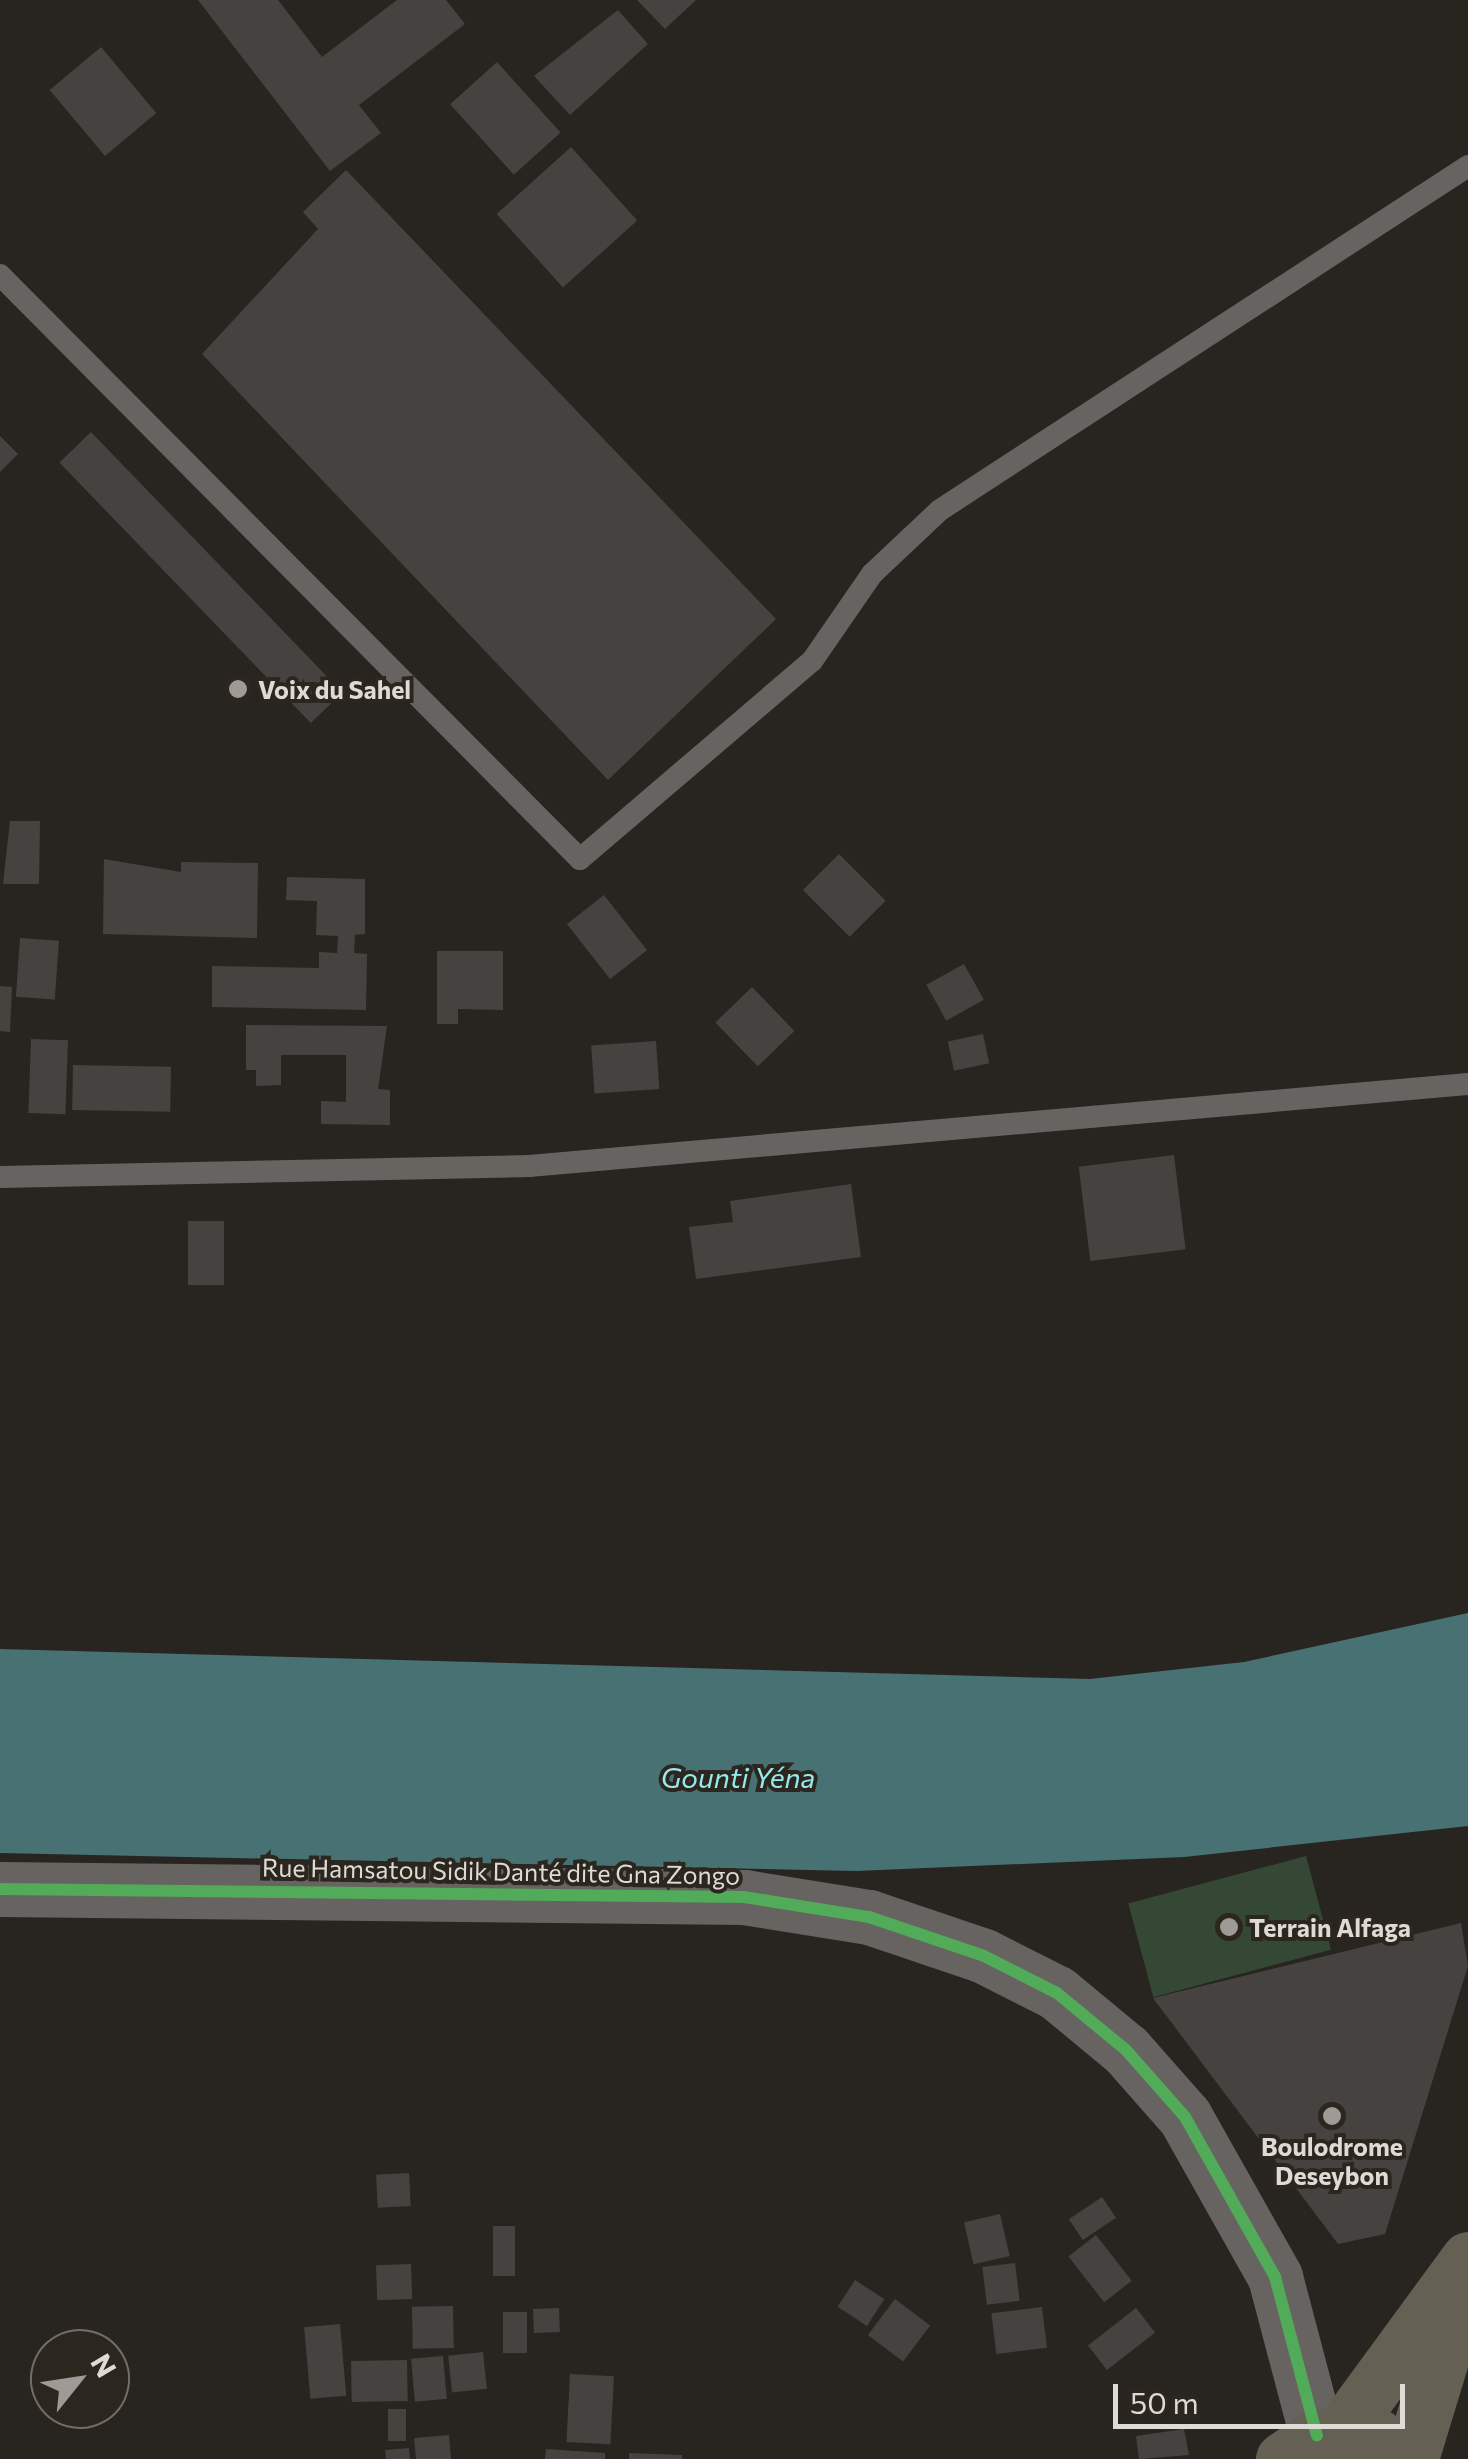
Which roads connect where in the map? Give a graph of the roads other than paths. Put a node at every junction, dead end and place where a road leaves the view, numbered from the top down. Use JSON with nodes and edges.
{"nodes":[{"id":1,"x":1468,"y":166,"type":"edge"},
{"id":2,"x":0,"y":275,"type":"edge"},
{"id":3,"x":1468,"y":1084,"type":"edge"},
{"id":4,"x":0,"y":1177,"type":"edge"},
{"id":5,"x":0,"y":1889,"type":"edge"},
{"id":6,"x":1468,"y":2260,"type":"edge"},
{"id":7,"x":1468,"y":2271,"type":"edge"},
{"id":8,"x":1314,"y":2442,"type":"edge"},
{"id":9,"x":1414,"y":2457,"type":"edge"}],
"edges":[{"from":1,"to":2,"type":"lane"},
{"from":3,"to":4,"type":"lane"},
{"from":5,"to":8,"type":"street","name":"Rue Hamsatou Sidik Danté dite Gna Zongo"},
{"from":6,"to":8,"type":"highway"},
{"from":7,"to":9,"type":"highway"},
{"from":8,"to":9,"type":"highway"}]}
